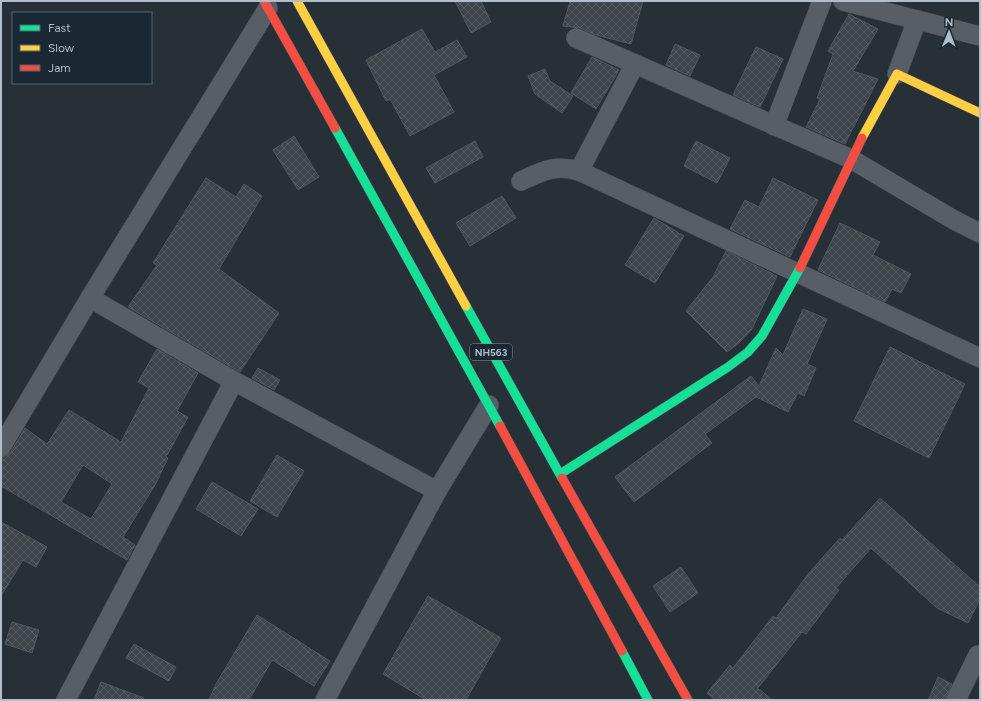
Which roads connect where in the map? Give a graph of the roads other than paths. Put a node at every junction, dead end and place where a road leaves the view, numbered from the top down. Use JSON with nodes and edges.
{"nodes":[{"id":1,"x":297,"y":1,"type":"edge"},
{"id":2,"x":822,"y":1,"type":"edge"},
{"id":3,"x":843,"y":1,"type":"edge"},
{"id":4,"x":266,"y":5,"type":"edge"},
{"id":5,"x":917,"y":20,"type":"junction"},
{"id":6,"x":980,"y":36,"type":"edge"},
{"id":7,"x":576,"y":38,"type":"dead end"},
{"id":8,"x":635,"y":64,"type":"junction"},
{"id":9,"x":897,"y":74,"type":"junction"},
{"id":10,"x":980,"y":113,"type":"edge"},
{"id":11,"x":774,"y":126,"type":"junction"},
{"id":12,"x":852,"y":159,"type":"junction"},
{"id":13,"x":579,"y":171,"type":"junction"},
{"id":14,"x":520,"y":181,"type":"dead end"},
{"id":15,"x":980,"y":233,"type":"edge"},
{"id":16,"x":798,"y":273,"type":"junction"},
{"id":17,"x":90,"y":298,"type":"junction"},
{"id":18,"x":980,"y":358,"type":"edge"},
{"id":19,"x":234,"y":381,"type":"junction"},
{"id":20,"x":489,"y":404,"type":"junction"},
{"id":21,"x":1,"y":447,"type":"edge"},
{"id":22,"x":560,"y":474,"type":"junction"},
{"id":23,"x":437,"y":491,"type":"junction"},
{"id":24,"x":980,"y":656,"type":"edge"},
{"id":25,"x":66,"y":700,"type":"edge"},
{"id":26,"x":325,"y":700,"type":"edge"},
{"id":27,"x":648,"y":700,"type":"edge"},
{"id":28,"x":688,"y":700,"type":"edge"},
{"id":29,"x":956,"y":700,"type":"edge"}],
"edges":[{"from":1,"to":22,"type":"main road","number":"NH563"},
{"from":2,"to":11,"type":"street"},
{"from":3,"to":5,"type":"street"},
{"from":4,"to":17,"type":"street"},
{"from":4,"to":20,"type":"main road","number":"NH563"},
{"from":5,"to":6,"type":"street"},
{"from":5,"to":9,"type":"street"},
{"from":7,"to":8,"type":"street"},
{"from":8,"to":11,"type":"street"},
{"from":8,"to":13,"type":"street"},
{"from":9,"to":10,"type":"main road"},
{"from":9,"to":12,"type":"main road"},
{"from":11,"to":12,"type":"street"},
{"from":12,"to":15,"type":"street"},
{"from":12,"to":16,"type":"main road"},
{"from":13,"to":14,"type":"street"},
{"from":13,"to":16,"type":"street"},
{"from":16,"to":18,"type":"street"},
{"from":16,"to":22,"type":"main road"},
{"from":17,"to":19,"type":"street"},
{"from":17,"to":21,"type":"street"},
{"from":19,"to":23,"type":"street"},
{"from":19,"to":25,"type":"street"},
{"from":20,"to":23,"type":"street"},
{"from":20,"to":27,"type":"main road","number":"NH563"},
{"from":22,"to":28,"type":"main road","number":"NH563"},
{"from":23,"to":26,"type":"street"},
{"from":24,"to":29,"type":"street"}]}
